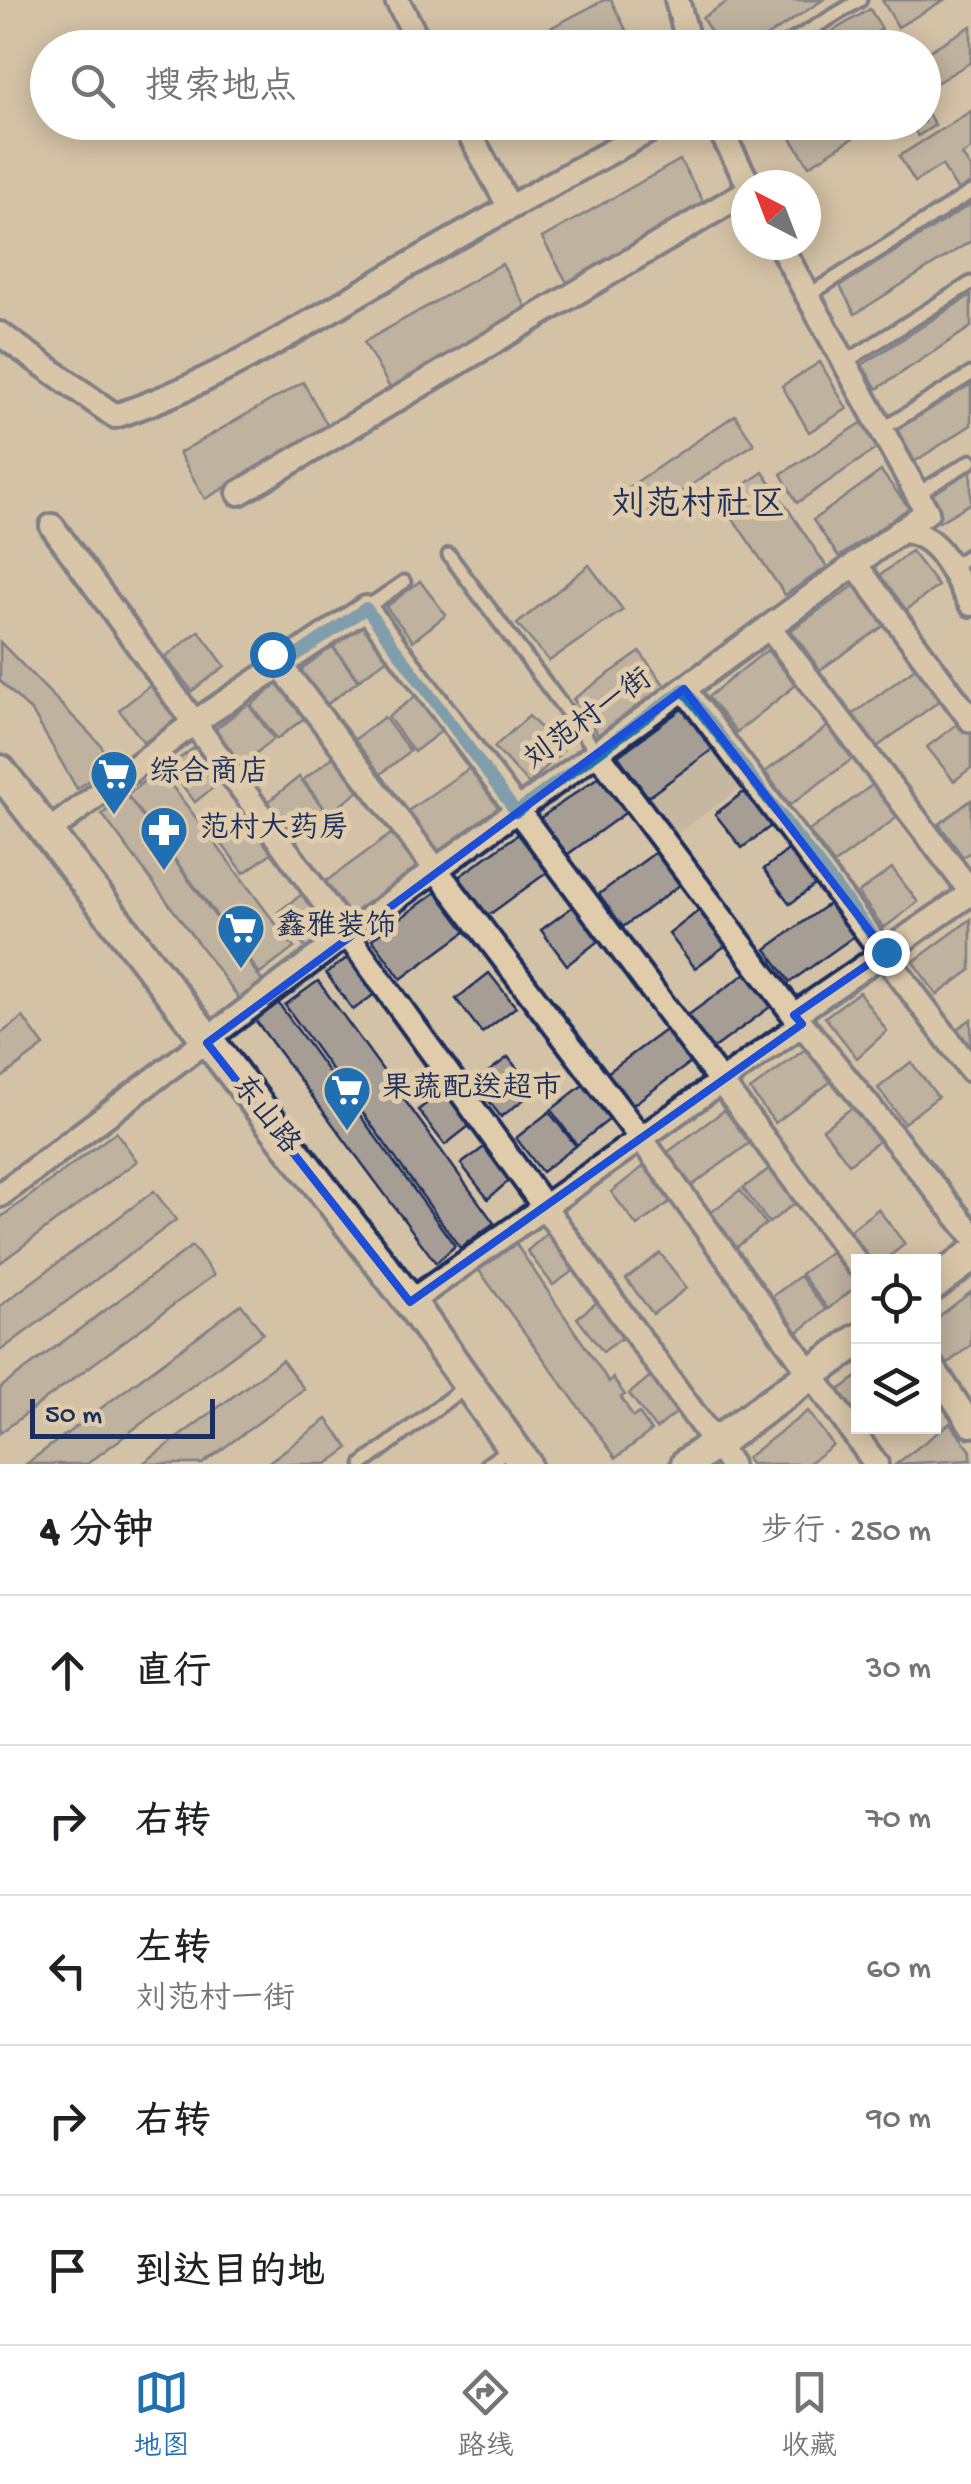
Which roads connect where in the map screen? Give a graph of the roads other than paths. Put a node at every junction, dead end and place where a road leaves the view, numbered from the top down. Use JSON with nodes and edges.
{"nodes":[{"id":1,"x":396,"y":0,"type":"edge"},
{"id":2,"x":677,"y":0,"type":"edge"},
{"id":3,"x":860,"y":0,"type":"edge"},
{"id":4,"x":412,"y":30,"type":"edge"},
{"id":5,"x":685,"y":30,"type":"edge"},
{"id":6,"x":810,"y":30,"type":"edge"},
{"id":7,"x":473,"y":140,"type":"edge"},
{"id":8,"x":632,"y":140,"type":"edge"},
{"id":9,"x":725,"y":140,"type":"edge"},
{"id":10,"x":739,"y":170,"type":"edge"},
{"id":11,"x":971,"y":192,"type":"edge"},
{"id":12,"x":731,"y":198,"type":"edge"},
{"id":13,"x":509,"y":206,"type":"junction"},
{"id":14,"x":788,"y":260,"type":"edge"},
{"id":15,"x":971,"y":283,"type":"edge"},
{"id":16,"x":807,"y":296,"type":"junction"},
{"id":17,"x":0,"y":334,"type":"edge"},
{"id":18,"x":844,"y":363,"type":"junction"},
{"id":19,"x":971,"y":374,"type":"edge"},
{"id":20,"x":881,"y":430,"type":"junction"},
{"id":21,"x":971,"y":461,"type":"edge"},
{"id":22,"x":240,"y":493,"type":"dead end"},
{"id":23,"x":922,"y":503,"type":"junction"},
{"id":24,"x":52,"y":526,"type":"dead end"},
{"id":25,"x":900,"y":531,"type":"junction"},
{"id":26,"x":449,"y":556,"type":"dead end"},
{"id":27,"x":961,"y":561,"type":"edge"},
{"id":28,"x":855,"y":564,"type":"junction"},
{"id":29,"x":404,"y":582,"type":"dead end"},
{"id":30,"x":971,"y":604,"type":"edge"},
{"id":31,"x":366,"y":608,"type":"junction"},
{"id":32,"x":769,"y":627,"type":"junction"},
{"id":33,"x":276,"y":660,"type":"junction"},
{"id":34,"x":684,"y":689,"type":"junction"},
{"id":35,"x":971,"y":720,"type":"edge"},
{"id":36,"x":195,"y":722,"type":"junction"},
{"id":37,"x":597,"y":752,"type":"junction"},
{"id":38,"x":0,"y":771,"type":"edge"},
{"id":39,"x":516,"y":812,"type":"junction"},
{"id":40,"x":48,"y":832,"type":"junction"},
{"id":41,"x":434,"y":871,"type":"junction"},
{"id":42,"x":971,"y":892,"type":"edge"},
{"id":43,"x":349,"y":933,"type":"junction"},
{"id":44,"x":886,"y":952,"type":"junction"},
{"id":45,"x":798,"y":1020,"type":"junction"},
{"id":46,"x":207,"y":1043,"type":"junction"},
{"id":47,"x":971,"y":1070,"type":"edge"},
{"id":48,"x":718,"y":1083,"type":"junction"},
{"id":49,"x":640,"y":1138,"type":"junction"},
{"id":50,"x":0,"y":1196,"type":"edge"},
{"id":51,"x":544,"y":1207,"type":"junction"},
{"id":52,"x":971,"y":1232,"type":"edge"},
{"id":53,"x":851,"y":1255,"type":"edge"},
{"id":54,"x":971,"y":1256,"type":"edge"},
{"id":55,"x":941,"y":1279,"type":"edge"},
{"id":56,"x":410,"y":1302,"type":"junction"},
{"id":57,"x":853,"y":1344,"type":"edge"},
{"id":58,"x":810,"y":1375,"type":"junction"},
{"id":59,"x":941,"y":1380,"type":"edge"},
{"id":60,"x":468,"y":1384,"type":"junction"},
{"id":61,"x":971,"y":1425,"type":"edge"},
{"id":62,"x":723,"y":1453,"type":"edge"},
{"id":63,"x":508,"y":1458,"type":"edge"},
{"id":64,"x":363,"y":1464,"type":"edge"},
{"id":65,"x":688,"y":1464,"type":"edge"},
{"id":66,"x":876,"y":1464,"type":"edge"}],
"edges":[{"from":1,"to":4,"type":"street"},
{"from":2,"to":5,"type":"street"},
{"from":3,"to":6,"type":"lane"},
{"from":7,"to":13,"type":"street"},
{"from":8,"to":13,"type":"street"},
{"from":9,"to":10,"type":"street"},
{"from":11,"to":16,"type":"lane"},
{"from":12,"to":22,"type":"street"},
{"from":13,"to":17,"type":"street"},
{"from":14,"to":16,"type":"street"},
{"from":15,"to":18,"type":"lane"},
{"from":16,"to":18,"type":"street"},
{"from":18,"to":20,"type":"street"},
{"from":19,"to":20,"type":"lane"},
{"from":20,"to":23,"type":"street"},
{"from":21,"to":23,"type":"lane"},
{"from":23,"to":25,"type":"street","name":"刘范村一街"},
{"from":24,"to":36,"type":"street"},
{"from":25,"to":27,"type":"street"},
{"from":25,"to":28,"type":"street","name":"刘范村一街"},
{"from":26,"to":37,"type":"lane"},
{"from":27,"to":30,"type":"street"},
{"from":28,"to":32,"type":"street","name":"刘范村一街"},
{"from":28,"to":35,"type":"street"},
{"from":29,"to":31,"type":"lane"},
{"from":31,"to":33,"type":"street"},
{"from":31,"to":39,"type":"street"},
{"from":32,"to":34,"type":"street","name":"刘范村一街"},
{"from":32,"to":42,"type":"street"},
{"from":33,"to":36,"type":"street"},
{"from":33,"to":41,"type":"street"},
{"from":34,"to":37,"type":"street","name":"刘范村一街"},
{"from":34,"to":44,"type":"street"},
{"from":36,"to":40,"type":"street"},
{"from":36,"to":43,"type":"street"},
{"from":37,"to":39,"type":"street","name":"刘范村一街"},
{"from":37,"to":45,"type":"street"},
{"from":38,"to":40,"type":"street","name":"东山路"},
{"from":39,"to":41,"type":"street","name":"刘范村一街"},
{"from":39,"to":48,"type":"street"},
{"from":40,"to":46,"type":"street","name":"东山路"},
{"from":41,"to":43,"type":"street","name":"刘范村一街"},
{"from":41,"to":49,"type":"street"},
{"from":42,"to":44,"type":"street"},
{"from":43,"to":46,"type":"street","name":"刘范村一街"},
{"from":43,"to":51,"type":"street"},
{"from":44,"to":45,"type":"street"},
{"from":44,"to":47,"type":"street"},
{"from":45,"to":48,"type":"street"},
{"from":45,"to":52,"type":"street"},
{"from":46,"to":50,"type":"street","name":"刘范村一街"},
{"from":46,"to":56,"type":"street","name":"东山路"},
{"from":48,"to":49,"type":"street"},
{"from":48,"to":53,"type":"street"},
{"from":49,"to":51,"type":"street"},
{"from":49,"to":58,"type":"street"},
{"from":51,"to":56,"type":"street"},
{"from":51,"to":62,"type":"street"},
{"from":54,"to":55,"type":"street"},
{"from":56,"to":60,"type":"street","name":"东山路"},
{"from":57,"to":58,"type":"street"},
{"from":58,"to":62,"type":"street"},
{"from":58,"to":66,"type":"street"},
{"from":59,"to":61,"type":"street"},
{"from":60,"to":63,"type":"street","name":"东山路"},
{"from":60,"to":64,"type":"lane"},
{"from":62,"to":65,"type":"street"}]}
